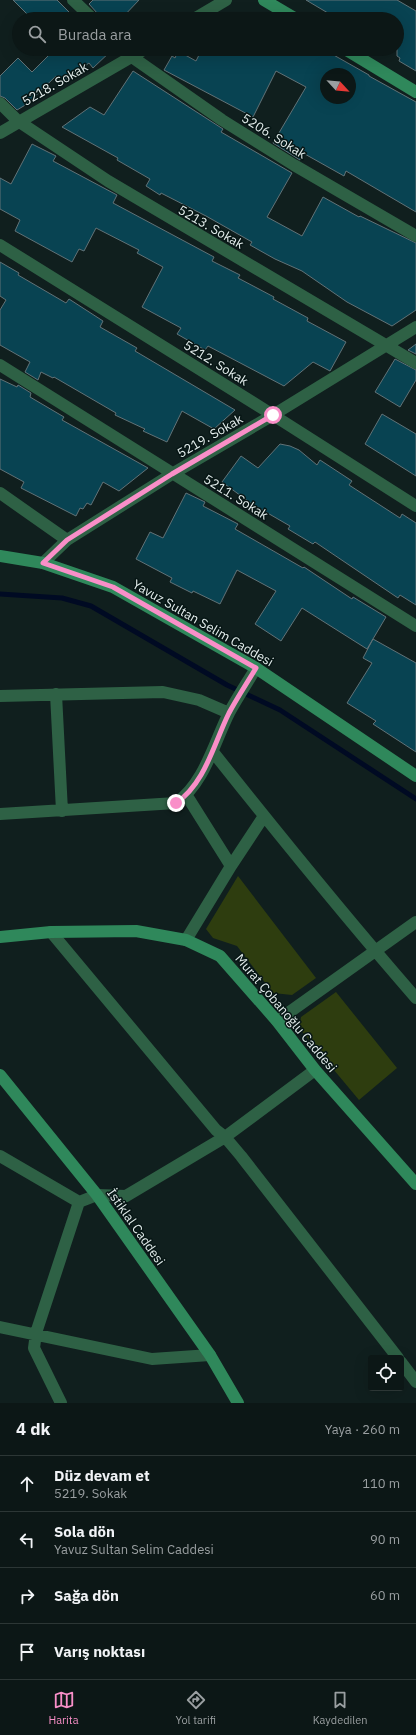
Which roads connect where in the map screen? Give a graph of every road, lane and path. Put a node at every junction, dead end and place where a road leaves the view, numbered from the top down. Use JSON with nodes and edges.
{"nodes":[{"id":1,"x":73,"y":0,"type":"edge"},
{"id":2,"x":226,"y":0,"type":"edge"},
{"id":3,"x":264,"y":0,"type":"edge"},
{"id":4,"x":86,"y":12,"type":"edge"},
{"id":5,"x":206,"y":12,"type":"edge"},
{"id":6,"x":284,"y":12,"type":"edge"},
{"id":7,"x":123,"y":56,"type":"edge"},
{"id":8,"x":132,"y":56,"type":"edge"},
{"id":9,"x":357,"y":56,"type":"edge"},
{"id":10,"x":416,"y":92,"type":"edge"},
{"id":11,"x":0,"y":103,"type":"edge"},
{"id":12,"x":18,"y":121,"type":"junction"},
{"id":13,"x":0,"y":133,"type":"edge"},
{"id":14,"x":416,"y":236,"type":"edge"},
{"id":15,"x":0,"y":245,"type":"edge"},
{"id":16,"x":416,"y":327,"type":"edge"},
{"id":17,"x":386,"y":345,"type":"junction"},
{"id":18,"x":416,"y":363,"type":"edge"},
{"id":19,"x":0,"y":365,"type":"edge"},
{"id":20,"x":273,"y":415,"type":"junction"},
{"id":21,"x":172,"y":474,"type":"junction"},
{"id":22,"x":0,"y":493,"type":"edge"},
{"id":23,"x":416,"y":506,"type":"edge"},
{"id":24,"x":67,"y":540,"type":"junction"},
{"id":25,"x":0,"y":556,"type":"edge"},
{"id":26,"x":43,"y":563,"type":"junction"},
{"id":27,"x":416,"y":626,"type":"edge"},
{"id":28,"x":256,"y":668,"type":"junction"},
{"id":29,"x":56,"y":694,"type":"junction"},
{"id":30,"x":0,"y":696,"type":"edge"},
{"id":31,"x":229,"y":713,"type":"junction"},
{"id":32,"x":213,"y":752,"type":"junction"},
{"id":33,"x":416,"y":776,"type":"edge"},
{"id":34,"x":188,"y":796,"type":"junction"},
{"id":35,"x":62,"y":811,"type":"junction"},
{"id":36,"x":0,"y":814,"type":"edge"},
{"id":37,"x":264,"y":816,"type":"junction"},
{"id":38,"x":231,"y":866,"type":"junction"},
{"id":39,"x":416,"y":922,"type":"edge"},
{"id":40,"x":51,"y":932,"type":"junction"},
{"id":41,"x":0,"y":937,"type":"edge"},
{"id":42,"x":186,"y":940,"type":"junction"},
{"id":43,"x":375,"y":952,"type":"junction"},
{"id":44,"x":416,"y":998,"type":"edge"},
{"id":45,"x":277,"y":1021,"type":"junction"},
{"id":46,"x":316,"y":1070,"type":"junction"},
{"id":47,"x":0,"y":1075,"type":"edge"},
{"id":48,"x":225,"y":1137,"type":"junction"},
{"id":49,"x":0,"y":1156,"type":"edge"},
{"id":50,"x":416,"y":1184,"type":"edge"},
{"id":51,"x":97,"y":1195,"type":"junction"},
{"id":52,"x":78,"y":1202,"type":"junction"},
{"id":53,"x":0,"y":1327,"type":"edge"},
{"id":54,"x":36,"y":1333,"type":"junction"},
{"id":55,"x":396,"y":1355,"type":"edge"},
{"id":56,"x":210,"y":1356,"type":"junction"},
{"id":57,"x":404,"y":1366,"type":"edge"},
{"id":58,"x":416,"y":1382,"type":"edge"},
{"id":59,"x":61,"y":1403,"type":"edge"},
{"id":60,"x":238,"y":1403,"type":"edge"}],
"edges":[{"from":1,"to":4,"type":"street"},
{"from":2,"to":5,"type":"street"},
{"from":3,"to":6,"type":"street"},
{"from":7,"to":12,"type":"street","name":"5218. Sokak"},
{"from":8,"to":14,"type":"street","name":"5206. Sokak"},
{"from":9,"to":10,"type":"street"},
{"from":11,"to":12,"type":"street","name":"5213. Sokak"},
{"from":12,"to":13,"type":"street","name":"5218. Sokak"},
{"from":12,"to":17,"type":"street","name":"5213. Sokak"},
{"from":15,"to":20,"type":"street","name":"5212. Sokak"},
{"from":16,"to":17,"type":"street","name":"5219. Sokak"},
{"from":17,"to":18,"type":"street","name":"5213. Sokak"},
{"from":17,"to":20,"type":"street","name":"5219. Sokak"},
{"from":19,"to":21,"type":"street","name":"5211. Sokak"},
{"from":20,"to":21,"type":"street","name":"5219. Sokak"},
{"from":20,"to":23,"type":"street","name":"5212. Sokak"},
{"from":21,"to":24,"type":"street","name":"5219. Sokak"},
{"from":21,"to":27,"type":"street","name":"5211. Sokak"},
{"from":22,"to":24,"type":"street"},
{"from":24,"to":26,"type":"street","name":"5219. Sokak"},
{"from":25,"to":26,"type":"street","name":"Yavuz Sultan Selim Caddesi"},
{"from":26,"to":28,"type":"street","name":"Yavuz Sultan Selim Caddesi"},
{"from":28,"to":31,"type":"street"},
{"from":28,"to":33,"type":"street","name":"Yavuz Sultan Selim Caddesi"},
{"from":29,"to":30,"type":"street"},
{"from":29,"to":31,"type":"street"},
{"from":29,"to":35,"type":"street"},
{"from":31,"to":32,"type":"street"},
{"from":32,"to":34,"type":"street"},
{"from":32,"to":37,"type":"street"},
{"from":34,"to":35,"type":"street"},
{"from":34,"to":38,"type":"street"},
{"from":35,"to":36,"type":"street"},
{"from":37,"to":38,"type":"street"},
{"from":37,"to":43,"type":"street"},
{"from":38,"to":42,"type":"street"},
{"from":39,"to":43,"type":"street"},
{"from":40,"to":41,"type":"street","name":"Murat Çobanoğlu Caddesi"},
{"from":40,"to":42,"type":"street","name":"Murat Çobanoğlu Caddesi"},
{"from":40,"to":48,"type":"street"},
{"from":42,"to":45,"type":"street","name":"Murat Çobanoğlu Caddesi"},
{"from":43,"to":44,"type":"street"},
{"from":43,"to":45,"type":"street"},
{"from":45,"to":46,"type":"street","name":"Murat Çobanoğlu Caddesi"},
{"from":46,"to":48,"type":"street"},
{"from":46,"to":50,"type":"street","name":"Murat Çobanoğlu Caddesi"},
{"from":47,"to":51,"type":"street","name":"İstiklal Caddesi"},
{"from":48,"to":51,"type":"street"},
{"from":48,"to":55,"type":"street"},
{"from":49,"to":52,"type":"street"},
{"from":51,"to":52,"type":"street"},
{"from":51,"to":56,"type":"street","name":"İstiklal Caddesi"},
{"from":52,"to":54,"type":"street"},
{"from":53,"to":54,"type":"street"},
{"from":54,"to":56,"type":"street"},
{"from":54,"to":59,"type":"street"},
{"from":56,"to":60,"type":"street","name":"İstiklal Caddesi"},
{"from":57,"to":58,"type":"street"}]}
